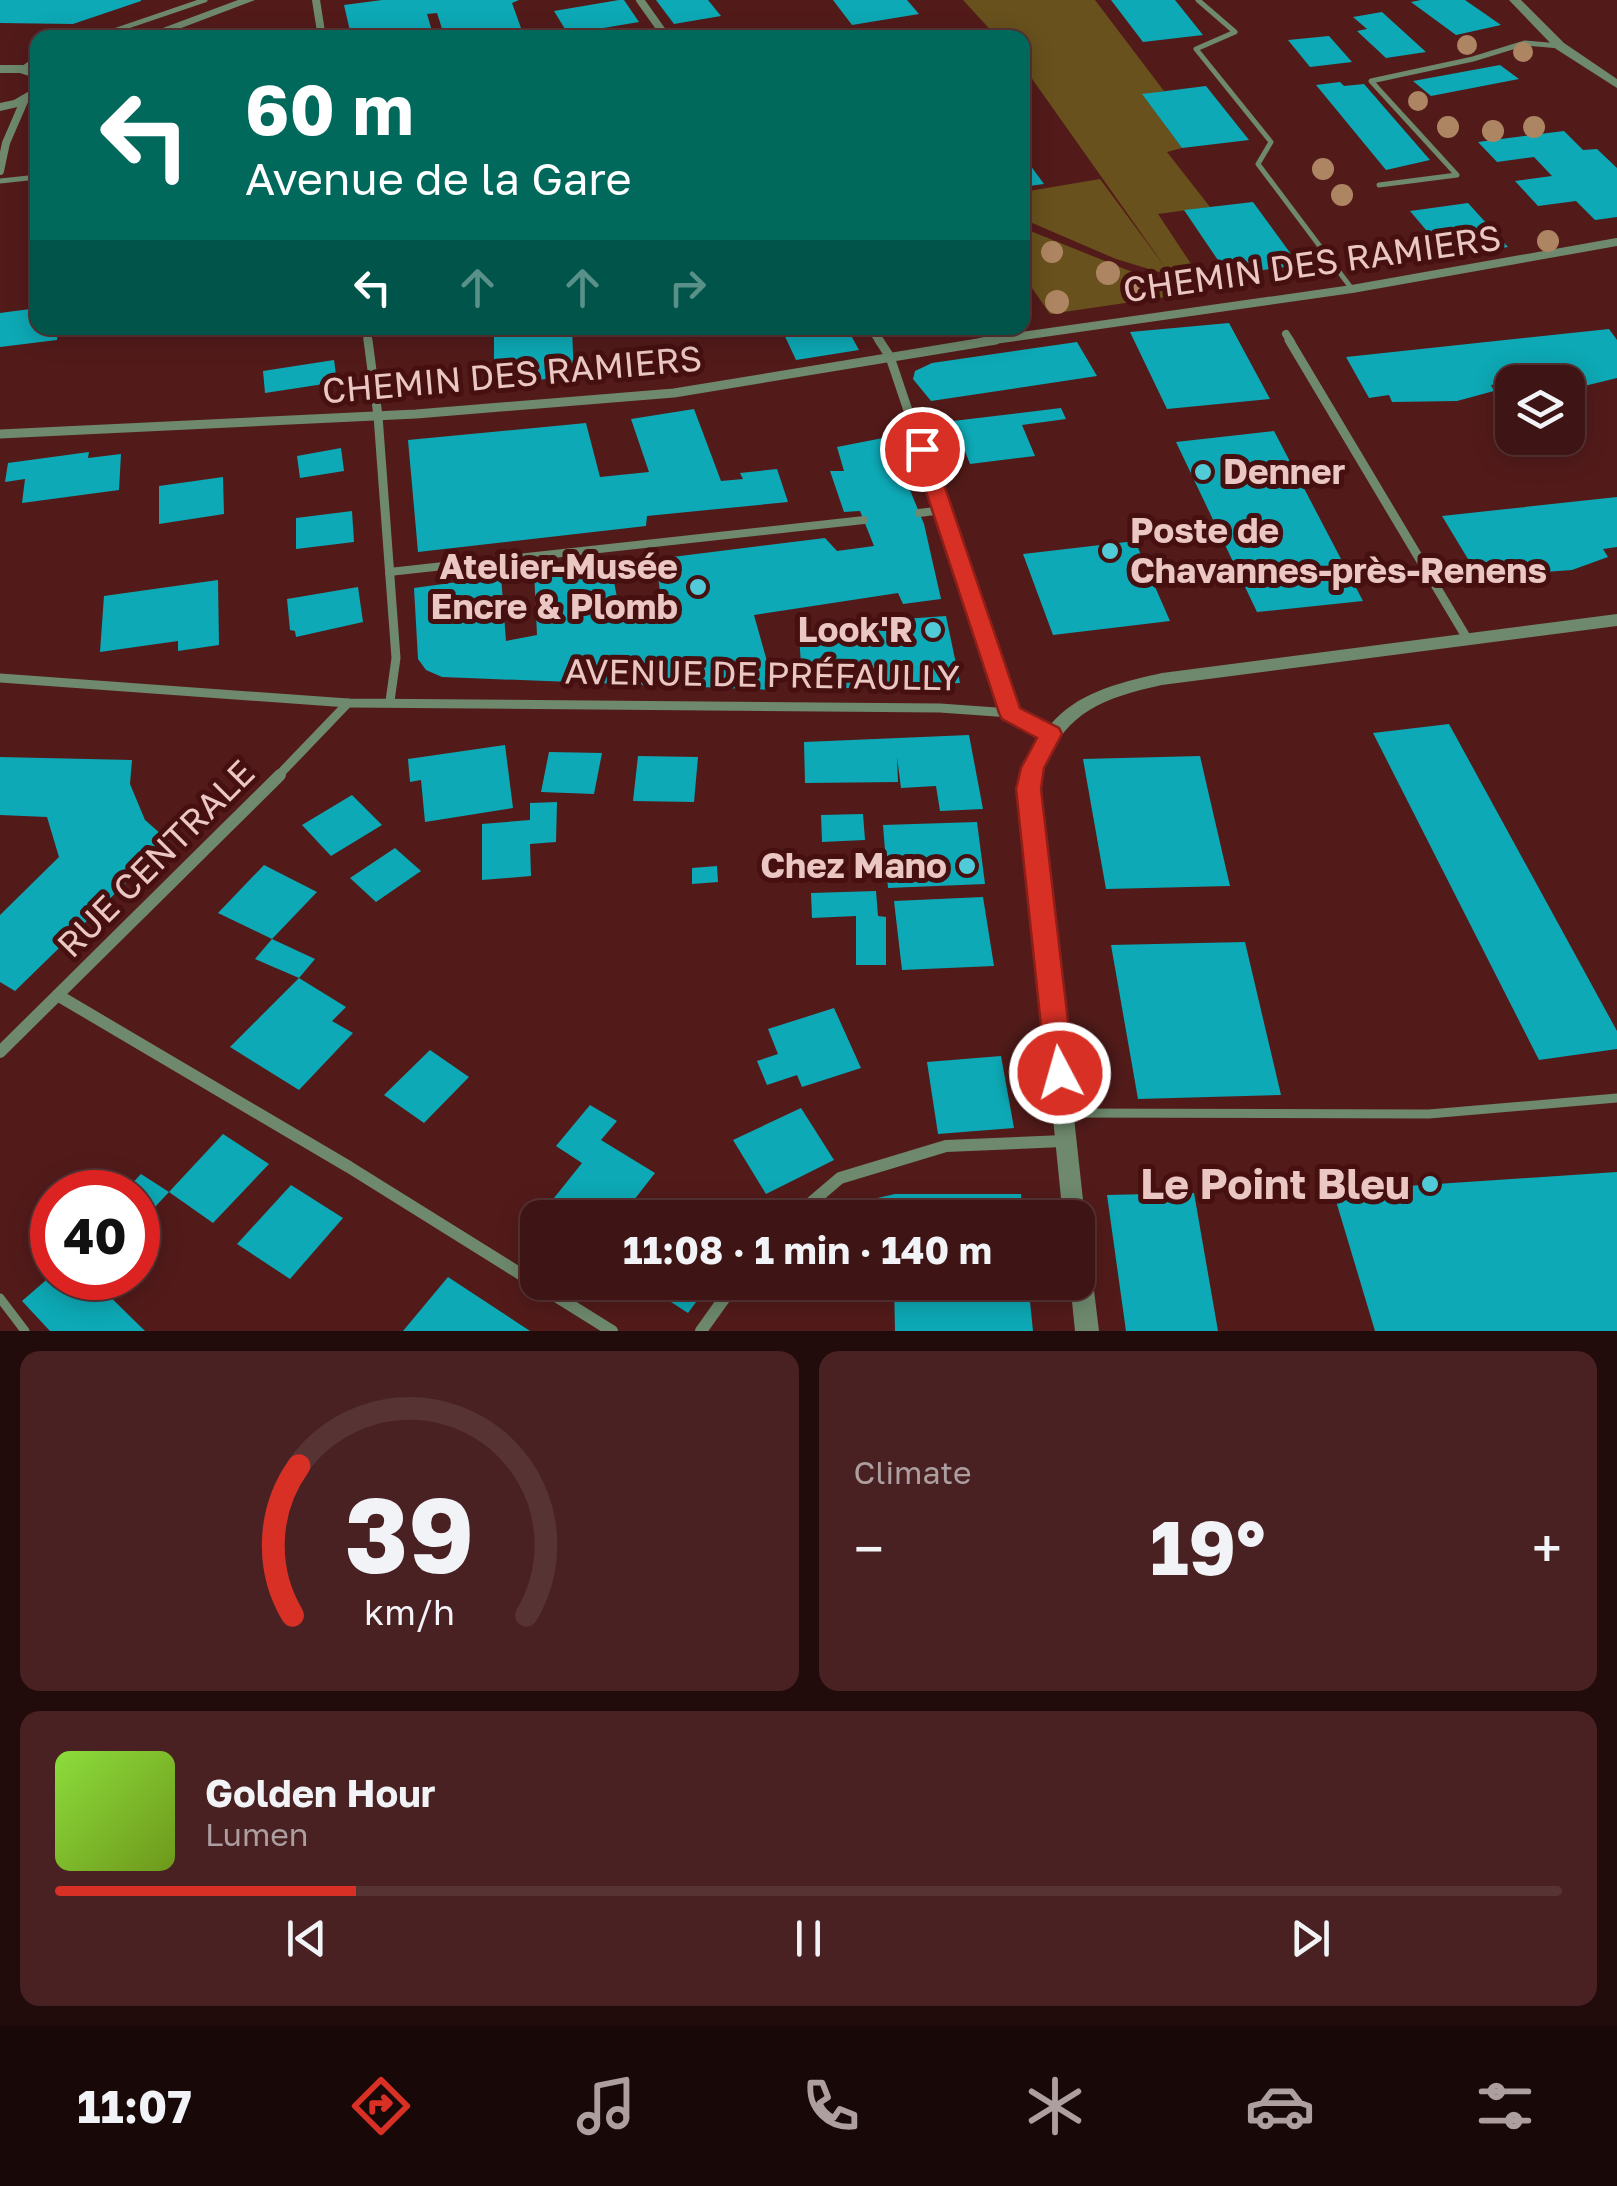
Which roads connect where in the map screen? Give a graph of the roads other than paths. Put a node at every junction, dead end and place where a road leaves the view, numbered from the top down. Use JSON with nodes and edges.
{"nodes":[{"id":1,"x":205,"y":0,"type":"edge"},
{"id":2,"x":249,"y":0,"type":"edge"},
{"id":3,"x":316,"y":0,"type":"edge"},
{"id":4,"x":640,"y":0,"type":"edge"},
{"id":5,"x":1198,"y":0,"type":"edge"},
{"id":6,"x":1515,"y":0,"type":"edge"},
{"id":7,"x":117,"y":30,"type":"edge"},
{"id":8,"x":165,"y":30,"type":"edge"},
{"id":9,"x":321,"y":30,"type":"edge"},
{"id":10,"x":662,"y":30,"type":"edge"},
{"id":11,"x":1560,"y":46,"type":"junction"},
{"id":12,"x":30,"y":64,"type":"edge"},
{"id":13,"x":0,"y":69,"type":"edge"},
{"id":14,"x":22,"y":69,"type":"junction"},
{"id":15,"x":30,"y":72,"type":"edge"},
{"id":16,"x":1617,"y":84,"type":"edge"},
{"id":17,"x":30,"y":96,"type":"edge"},
{"id":18,"x":25,"y":99,"type":"junction"},
{"id":19,"x":0,"y":107,"type":"edge"},
{"id":20,"x":0,"y":171,"type":"edge"},
{"id":21,"x":30,"y":178,"type":"edge"},
{"id":22,"x":0,"y":181,"type":"edge"},
{"id":23,"x":1379,"y":185,"type":"dead end"},
{"id":24,"x":1617,"y":242,"type":"edge"},
{"id":25,"x":1352,"y":289,"type":"junction"},
{"id":26,"x":1030,"y":334,"type":"edge"},
{"id":27,"x":1286,"y":334,"type":"dead end"},
{"id":28,"x":367,"y":335,"type":"edge"},
{"id":29,"x":876,"y":335,"type":"edge"},
{"id":30,"x":1024,"y":335,"type":"edge"},
{"id":31,"x":890,"y":357,"type":"junction"},
{"id":32,"x":378,"y":416,"type":"junction"},
{"id":33,"x":0,"y":434,"type":"edge"},
{"id":34,"x":943,"y":510,"type":"junction"},
{"id":35,"x":919,"y":513,"type":"dead end"},
{"id":36,"x":864,"y":520,"type":"dead end"},
{"id":37,"x":390,"y":572,"type":"junction"},
{"id":38,"x":1617,"y":620,"type":"edge"},
{"id":39,"x":1468,"y":640,"type":"junction"},
{"id":40,"x":0,"y":678,"type":"edge"},
{"id":41,"x":390,"y":701,"type":"junction"},
{"id":42,"x":348,"y":702,"type":"junction"},
{"id":43,"x":1010,"y":713,"type":"junction"},
{"id":44,"x":1050,"y":734,"type":"junction"},
{"id":45,"x":59,"y":996,"type":"junction"},
{"id":46,"x":0,"y":1052,"type":"edge"},
{"id":47,"x":1617,"y":1098,"type":"edge"},
{"id":48,"x":1064,"y":1113,"type":"junction"},
{"id":49,"x":1064,"y":1141,"type":"junction"},
{"id":50,"x":814,"y":1200,"type":"edge"},
{"id":51,"x":1072,"y":1200,"type":"edge"},
{"id":52,"x":0,"y":1298,"type":"edge"},
{"id":53,"x":723,"y":1300,"type":"edge"},
{"id":54,"x":1084,"y":1300,"type":"edge"},
{"id":55,"x":25,"y":1331,"type":"edge"},
{"id":56,"x":612,"y":1331,"type":"edge"},
{"id":57,"x":701,"y":1331,"type":"edge"},
{"id":58,"x":1088,"y":1331,"type":"edge"}],
"edges":[{"from":1,"to":7,"type":"lane"},
{"from":2,"to":8,"type":"street"},
{"from":3,"to":9,"type":"street"},
{"from":4,"to":10,"type":"street"},
{"from":5,"to":25,"type":"lane"},
{"from":6,"to":11,"type":"street"},
{"from":11,"to":16,"type":"street"},
{"from":11,"to":23,"type":"lane"},
{"from":12,"to":14,"type":"lane"},
{"from":13,"to":14,"type":"street"},
{"from":14,"to":15,"type":"street"},
{"from":17,"to":18,"type":"street"},
{"from":18,"to":19,"type":"street"},
{"from":18,"to":20,"type":"street"},
{"from":21,"to":22,"type":"lane"},
{"from":24,"to":25,"type":"street","name":"CHEMIN DES RAMIERS"},
{"from":25,"to":26,"type":"street","name":"CHEMIN DES RAMIERS"},
{"from":27,"to":39,"type":"street"},
{"from":28,"to":32,"type":"street"},
{"from":29,"to":31,"type":"street"},
{"from":30,"to":31,"type":"street","name":"CHEMIN DES RAMIERS"},
{"from":31,"to":32,"type":"street","name":"CHEMIN DES RAMIERS"},
{"from":31,"to":34,"type":"street"},
{"from":32,"to":33,"type":"street","name":"CHEMIN DES RAMIERS"},
{"from":32,"to":37,"type":"street"},
{"from":34,"to":35,"type":"lane"},
{"from":34,"to":43,"type":"street"},
{"from":36,"to":37,"type":"lane"},
{"from":37,"to":41,"type":"street"},
{"from":38,"to":39,"type":"street"},
{"from":39,"to":44,"type":"street"},
{"from":40,"to":42,"type":"street","name":"AVENUE DE PRÉFAULLY"},
{"from":41,"to":42,"type":"street","name":"AVENUE DE PRÉFAULLY"},
{"from":41,"to":43,"type":"street","name":"AVENUE DE PRÉFAULLY"},
{"from":42,"to":45,"type":"street","name":"RUE CENTRALE"},
{"from":43,"to":44,"type":"street","name":"AVENUE DE PRÉFAULLY"},
{"from":44,"to":48,"type":"street"},
{"from":45,"to":46,"type":"street","name":"RUE CENTRALE"},
{"from":45,"to":56,"type":"street"},
{"from":47,"to":48,"type":"lane"},
{"from":48,"to":49,"type":"street"},
{"from":49,"to":50,"type":"street"},
{"from":49,"to":51,"type":"street"},
{"from":52,"to":55,"type":"lane"},
{"from":53,"to":57,"type":"street"},
{"from":54,"to":58,"type":"street"}]}
